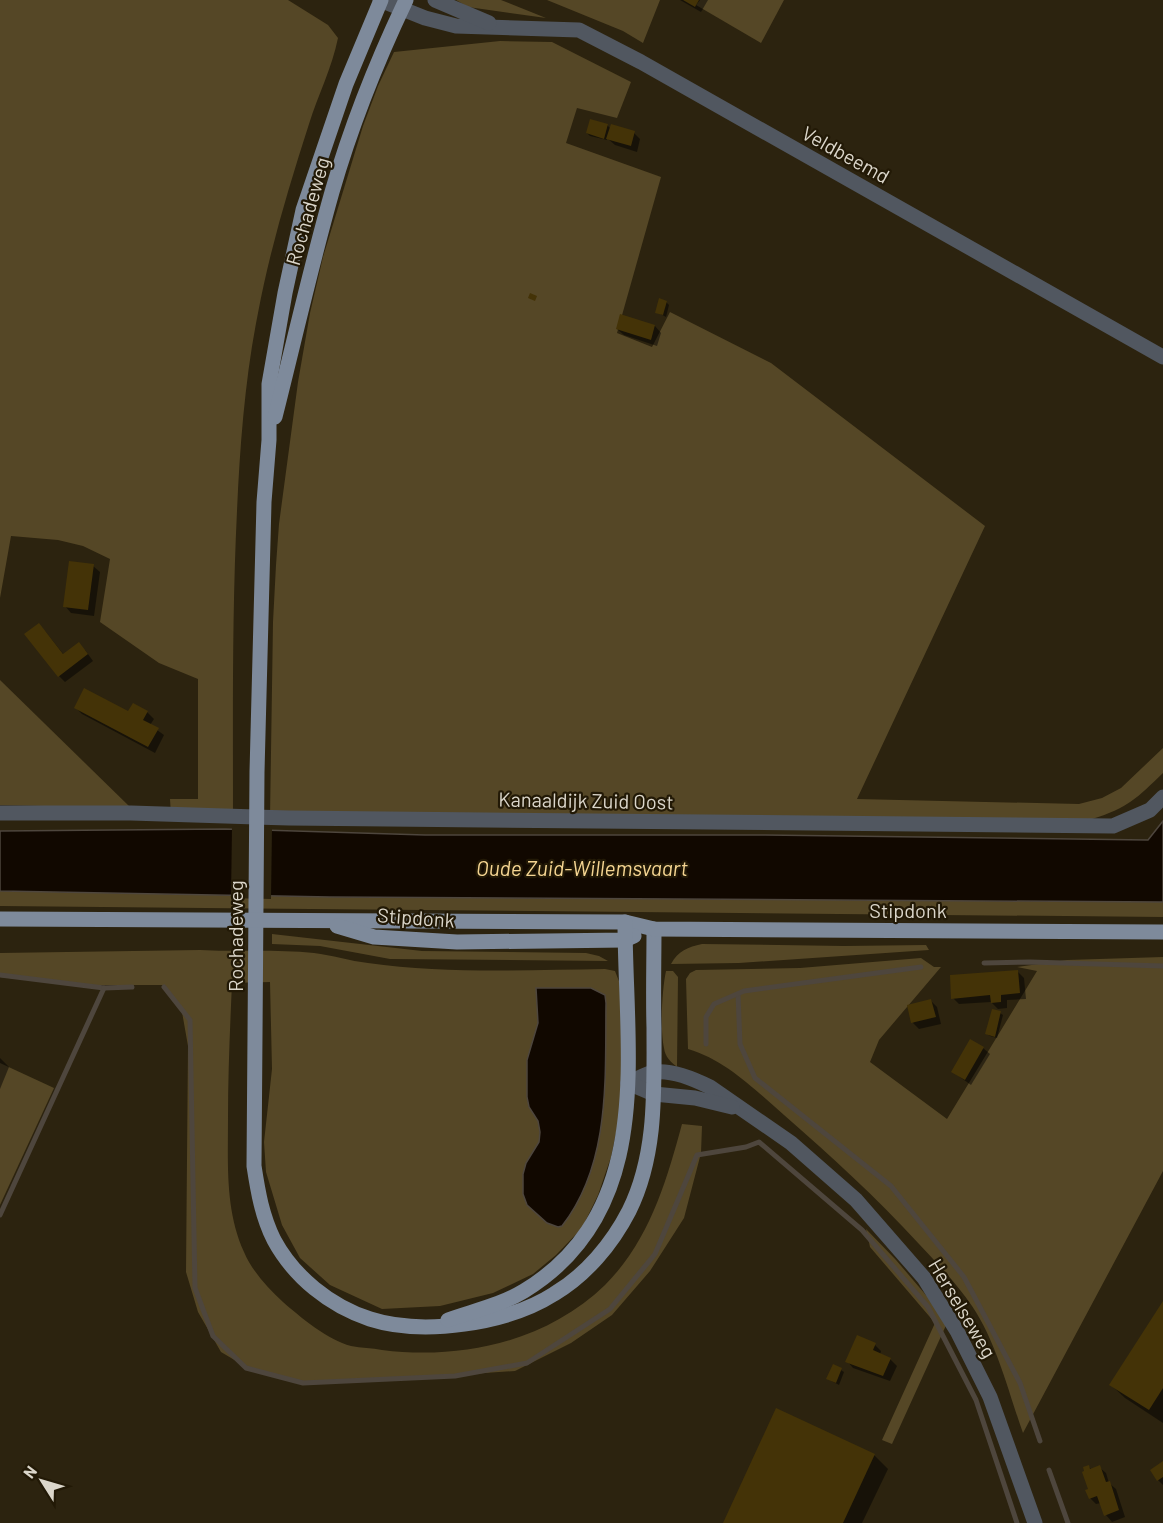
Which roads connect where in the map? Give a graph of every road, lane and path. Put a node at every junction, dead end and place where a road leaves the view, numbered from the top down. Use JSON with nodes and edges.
{"nodes":[{"id":1,"x":381,"y":0,"type":"edge"},
{"id":2,"x":435,"y":0,"type":"edge"},
{"id":3,"x":404,"y":4,"type":"edge"},
{"id":4,"x":497,"y":27,"type":"junction"},
{"id":5,"x":1163,"y":357,"type":"edge"},
{"id":6,"x":269,"y":441,"type":"junction"},
{"id":7,"x":1163,"y":797,"type":"edge"},
{"id":8,"x":0,"y":813,"type":"edge"},
{"id":9,"x":0,"y":919,"type":"edge"},
{"id":10,"x":320,"y":921,"type":"junction"},
{"id":11,"x":625,"y":922,"type":"junction"},
{"id":12,"x":654,"y":929,"type":"junction"},
{"id":13,"x":1163,"y":932,"type":"edge"},
{"id":14,"x":625,"y":940,"type":"junction"},
{"id":15,"x":654,"y":1072,"type":"junction"},
{"id":16,"x":628,"y":1083,"type":"junction"},
{"id":17,"x":654,"y":1094,"type":"junction"},
{"id":18,"x":741,"y":1109,"type":"junction"},
{"id":19,"x":431,"y":1326,"type":"junction"},
{"id":20,"x":1035,"y":1523,"type":"edge"}],
"edges":[{"from":1,"to":3,"type":"street","name":"Veldbeemd"},
{"from":1,"to":6,"type":"main road","name":"Rochadeweg"},
{"from":2,"to":4,"type":"street","name":"Veldbeemd"},
{"from":3,"to":4,"type":"street","name":"Veldbeemd"},
{"from":3,"to":6,"type":"main road","name":"Rochadeweg"},
{"from":4,"to":5,"type":"street","name":"Veldbeemd"},
{"from":6,"to":19,"type":"main road","name":"Rochadeweg"},
{"from":7,"to":8,"type":"street","name":"Kanaaldijk Zuid Oost"},
{"from":9,"to":10,"type":"main road","name":"Stipdonk"},
{"from":10,"to":11,"type":"main road","name":"Stipdonk"},
{"from":10,"to":14,"type":"main road","name":"Stipdonk"},
{"from":11,"to":12,"type":"main road","name":"Stipdonk"},
{"from":11,"to":14,"type":"main road","name":"Rochadeweg"},
{"from":12,"to":13,"type":"main road","name":"Stipdonk"},
{"from":12,"to":14,"type":"main road","name":"Stipdonk"},
{"from":12,"to":15,"type":"main road","name":"Rochadeweg"},
{"from":14,"to":16,"type":"main road","name":"Rochadeweg"},
{"from":15,"to":16,"type":"street"},
{"from":15,"to":17,"type":"main road","name":"Rochadeweg"},
{"from":15,"to":18,"type":"street","name":"Herselseweg"},
{"from":16,"to":17,"type":"street","name":"Herselseweg"},
{"from":16,"to":19,"type":"main road","name":"Rochadeweg"},
{"from":17,"to":18,"type":"street","name":"Herselseweg"},
{"from":17,"to":19,"type":"main road","name":"Rochadeweg"},
{"from":18,"to":20,"type":"street","name":"Herselseweg"}]}
